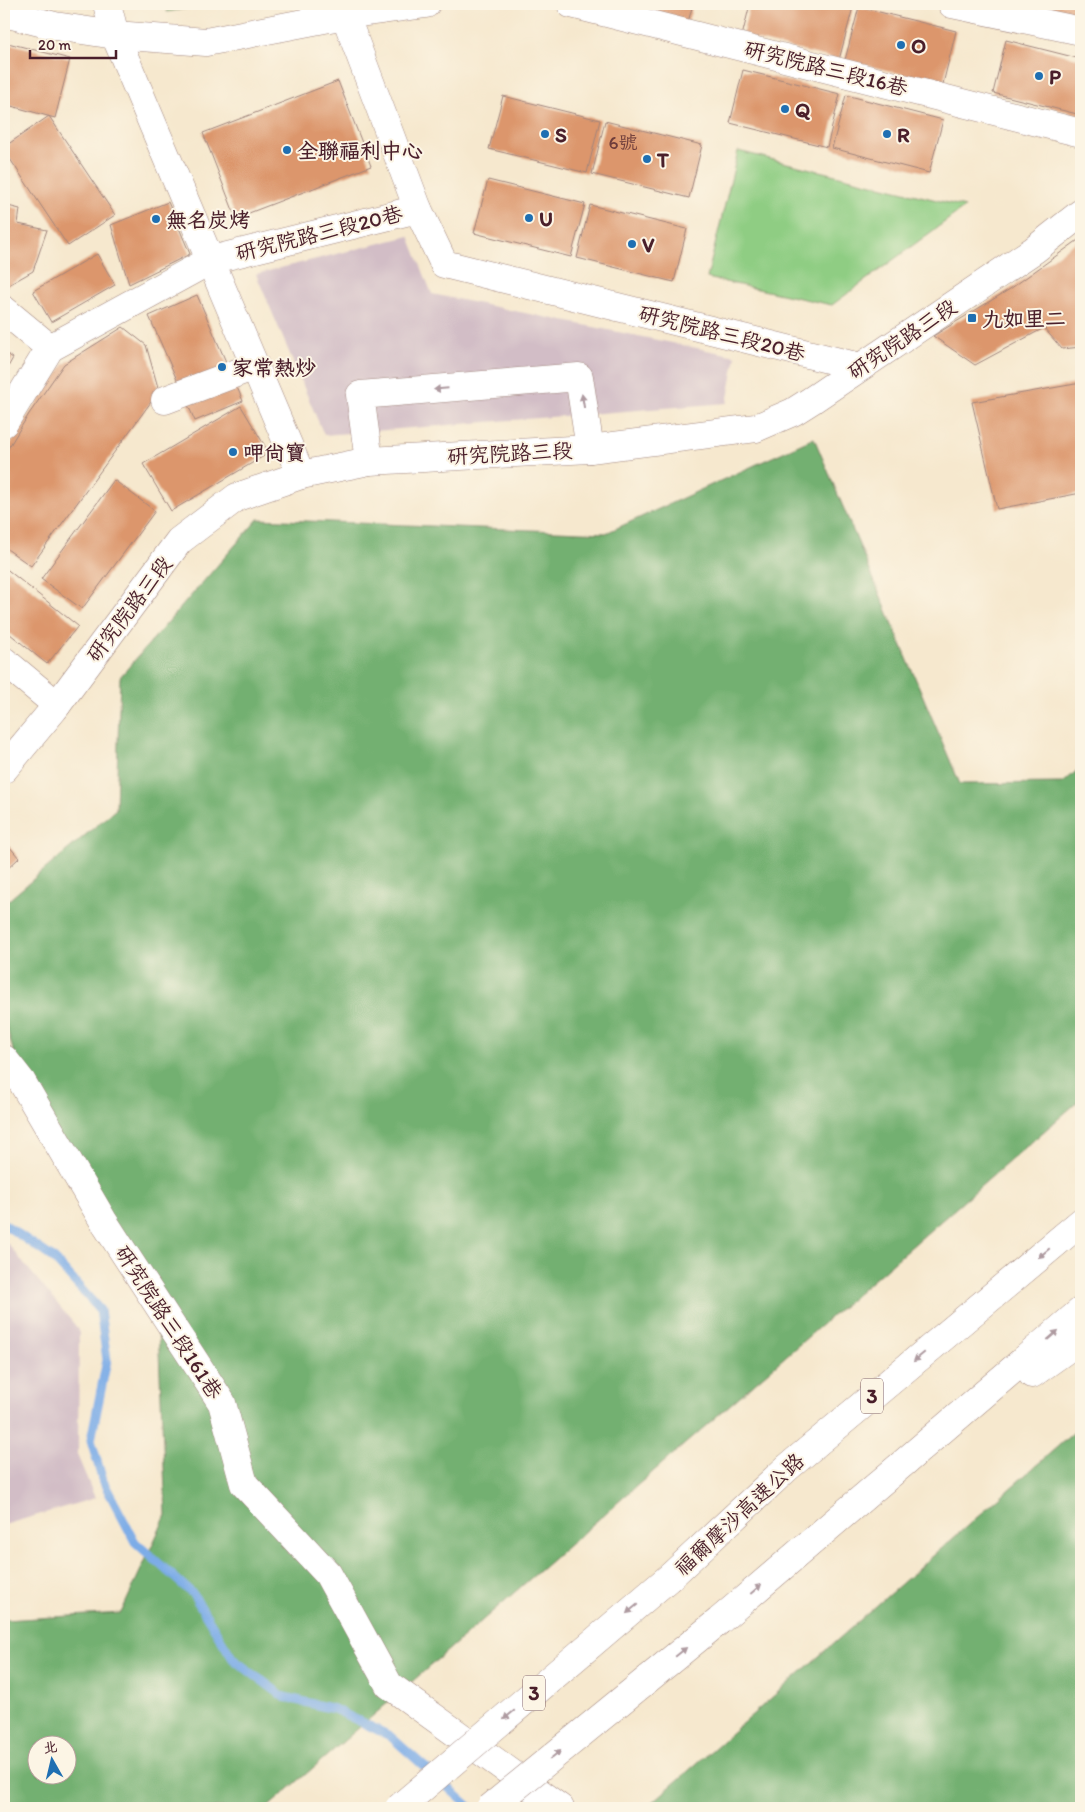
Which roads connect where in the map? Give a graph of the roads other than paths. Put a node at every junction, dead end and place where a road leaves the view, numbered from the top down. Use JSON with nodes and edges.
{"nodes":[{"id":1,"x":426,"y":4,"type":"edge"},
{"id":2,"x":571,"y":4,"type":"edge"},
{"id":3,"x":952,"y":4,"type":"edge"},
{"id":4,"x":4,"y":13,"type":"edge"},
{"id":5,"x":344,"y":15,"type":"junction"},
{"id":6,"x":110,"y":17,"type":"edge"},
{"id":7,"x":1081,"y":31,"type":"edge"},
{"id":8,"x":1081,"y":132,"type":"edge"},
{"id":9,"x":418,"y":209,"type":"junction"},
{"id":10,"x":1081,"y":213,"type":"edge"},
{"id":11,"x":211,"y":260,"type":"junction"},
{"id":12,"x":4,"y":310,"type":"edge"},
{"id":13,"x":50,"y":348,"type":"junction"},
{"id":14,"x":255,"y":366,"type":"junction"},
{"id":15,"x":860,"y":367,"type":"junction"},
{"id":16,"x":165,"y":400,"type":"dead end"},
{"id":17,"x":4,"y":423,"type":"edge"},
{"id":18,"x":590,"y":449,"type":"junction"},
{"id":19,"x":369,"y":461,"type":"junction"},
{"id":20,"x":301,"y":475,"type":"junction"},
{"id":21,"x":4,"y":660,"type":"edge"},
{"id":22,"x":57,"y":704,"type":"junction"},
{"id":23,"x":4,"y":769,"type":"edge"},
{"id":24,"x":4,"y":1059,"type":"edge"},
{"id":25,"x":1081,"y":1222,"type":"edge"},
{"id":26,"x":1081,"y":1311,"type":"edge"},
{"id":27,"x":1081,"y":1338,"type":"edge"},
{"id":28,"x":869,"y":1492,"type":"junction"},
{"id":29,"x":399,"y":1808,"type":"edge"},
{"id":30,"x":490,"y":1808,"type":"edge"},
{"id":31,"x":560,"y":1808,"type":"edge"}],
"edges":[{"from":1,"to":5,"type":"main road"},
{"from":2,"to":8,"type":"main road","name":"研究院路三段16巷"},
{"from":3,"to":7,"type":"main road"},
{"from":4,"to":6,"type":"main road"},
{"from":5,"to":6,"type":"main road"},
{"from":5,"to":9,"type":"main road"},
{"from":6,"to":11,"type":"main road"},
{"from":9,"to":11,"type":"main road","name":"研究院路三段20巷"},
{"from":9,"to":15,"type":"main road","name":"研究院路三段20巷"},
{"from":10,"to":15,"type":"main road","name":"研究院路三段"},
{"from":11,"to":13,"type":"main road","name":"研究院路三段20巷"},
{"from":11,"to":14,"type":"main road"},
{"from":12,"to":13,"type":"main road"},
{"from":13,"to":17,"type":"main road","name":"研究院路三段20巷"},
{"from":14,"to":16,"type":"main road"},
{"from":14,"to":20,"type":"main road"},
{"from":15,"to":18,"type":"main road","name":"研究院路三段"},
{"from":18,"to":19,"type":"main road","name":"研究院路三段"},
{"from":18,"to":19,"type":"main road","one_way":true},
{"from":19,"to":20,"type":"main road","name":"研究院路三段"},
{"from":20,"to":22,"type":"main road","name":"研究院路三段"},
{"from":21,"to":22,"type":"main road"},
{"from":22,"to":23,"type":"main road","name":"研究院路三段"},
{"from":24,"to":31,"type":"main road","name":"研究院路三段161巷"},
{"from":25,"to":29,"type":"main road","name":"福爾摩沙高速公路","number":"3","one_way":true,"bridge":true},
{"from":28,"to":26,"type":"main road","one_way":true},
{"from":27,"to":28,"type":"main road"},
{"from":30,"to":28,"type":"main road","one_way":true,"bridge":true}]}
